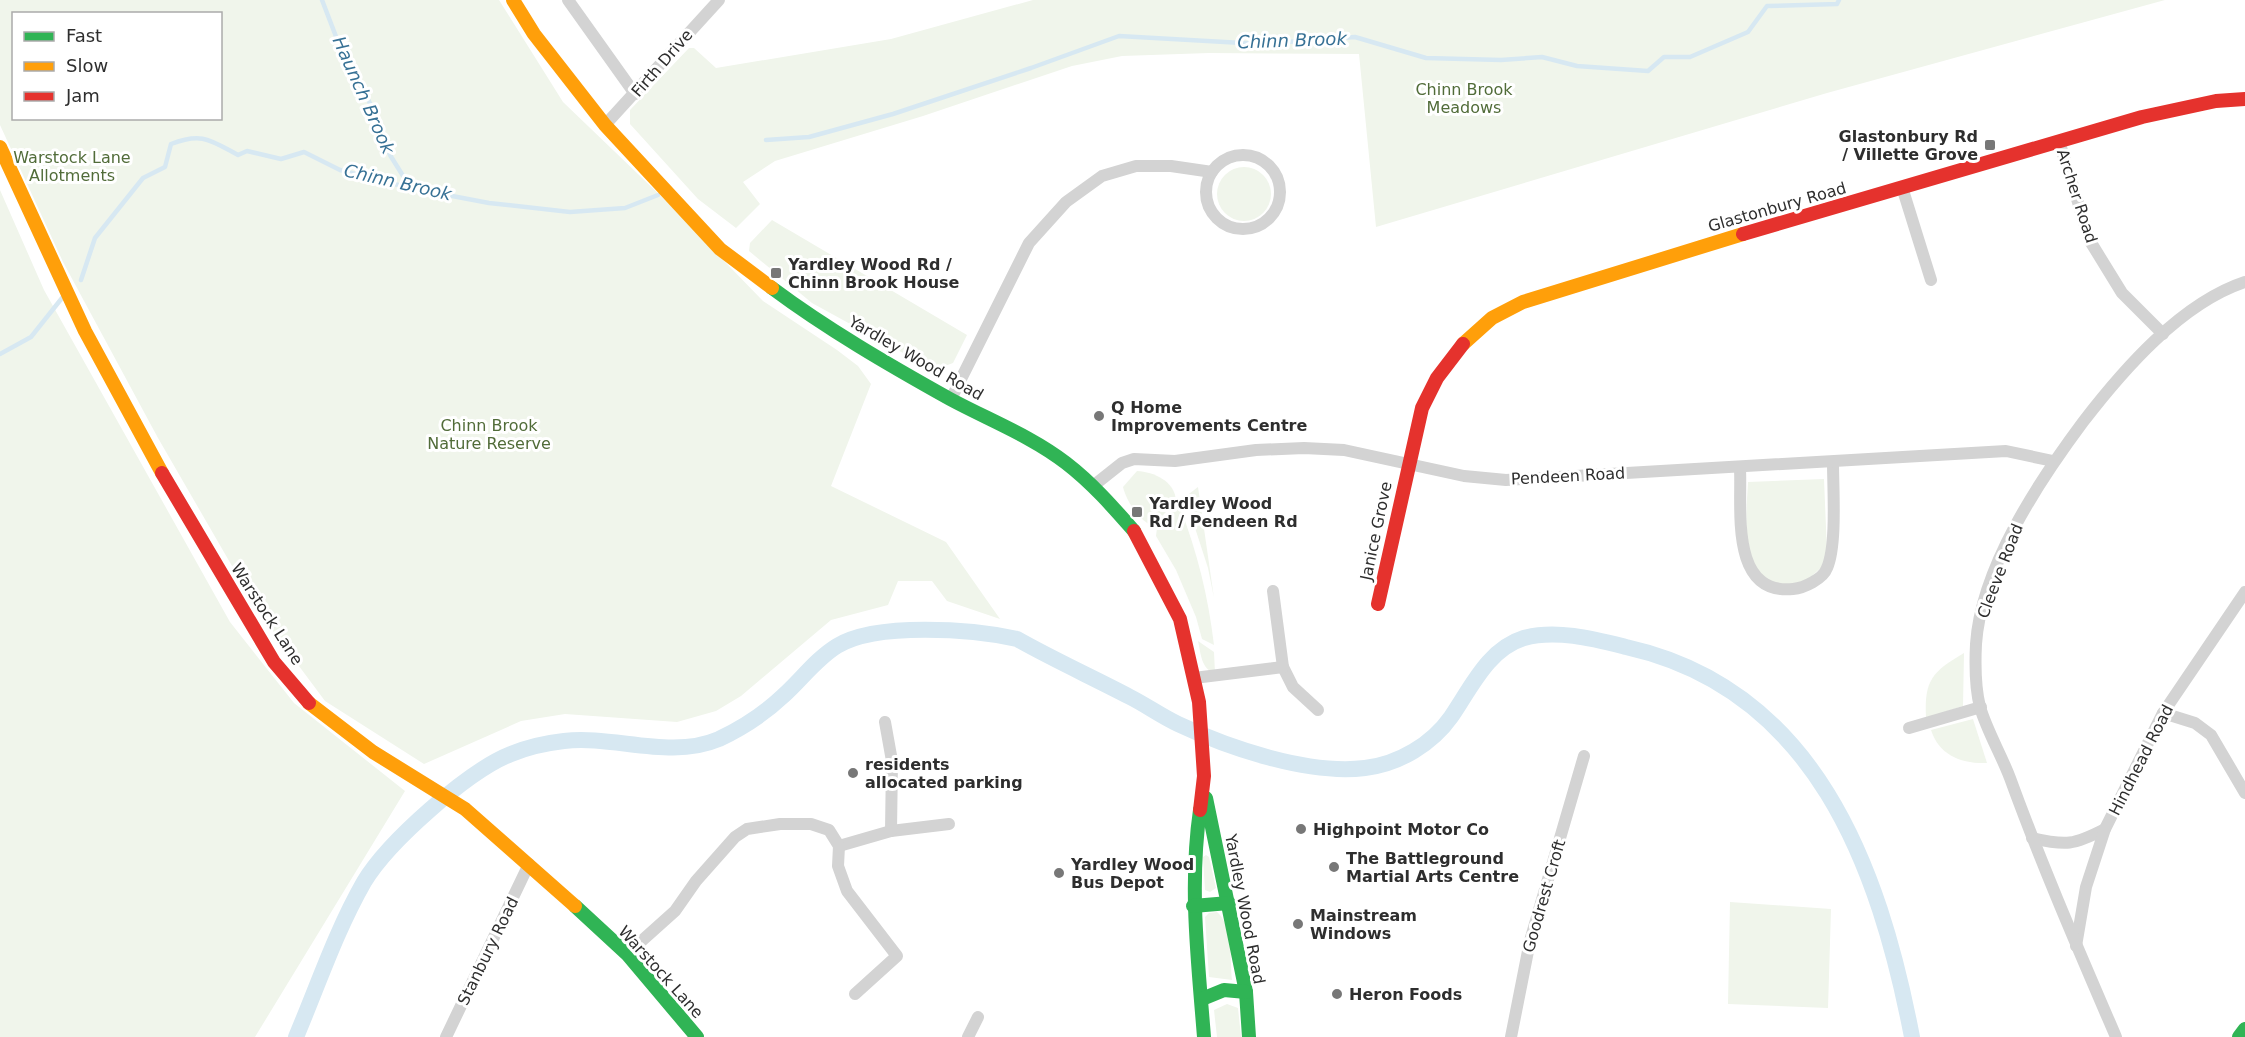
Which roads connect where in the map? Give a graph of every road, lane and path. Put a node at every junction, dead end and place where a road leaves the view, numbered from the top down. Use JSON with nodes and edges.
{"nodes":[{"id":1,"x":513,"y":0,"type":"edge"},
{"id":2,"x":568,"y":0,"type":"edge"},
{"id":3,"x":719,"y":0,"type":"edge"},
{"id":4,"x":635,"y":94,"type":"junction"},
{"id":5,"x":2245,"y":99,"type":"edge"},
{"id":6,"x":605,"y":125,"type":"junction"},
{"id":7,"x":2059,"y":141,"type":"junction"},
{"id":8,"x":0,"y":147,"type":"edge"},
{"id":9,"x":1212,"y":172,"type":"junction"},
{"id":10,"x":1902,"y":187,"type":"junction"},
{"id":11,"x":1931,"y":280,"type":"dead end"},
{"id":12,"x":2245,"y":282,"type":"edge"},
{"id":13,"x":2163,"y":334,"type":"junction"},
{"id":14,"x":951,"y":399,"type":"junction"},
{"id":15,"x":2054,"y":461,"type":"junction"},
{"id":16,"x":1833,"y":462,"type":"junction"},
{"id":17,"x":1407,"y":465,"type":"junction"},
{"id":18,"x":1740,"y":468,"type":"junction"},
{"id":19,"x":1093,"y":486,"type":"junction"},
{"id":20,"x":1272,"y":591,"type":"dead end"},
{"id":21,"x":2245,"y":592,"type":"edge"},
{"id":22,"x":1378,"y":604,"type":"dead end"},
{"id":23,"x":1283,"y":668,"type":"junction"},
{"id":24,"x":1194,"y":678,"type":"junction"},
{"id":25,"x":1981,"y":707,"type":"junction"},
{"id":26,"x":1318,"y":710,"type":"dead end"},
{"id":27,"x":2163,"y":713,"type":"junction"},
{"id":28,"x":885,"y":722,"type":"dead end"},
{"id":29,"x":1909,"y":728,"type":"dead end"},
{"id":30,"x":1584,"y":756,"type":"dead end"},
{"id":31,"x":1204,"y":782,"type":"junction"},
{"id":32,"x":2245,"y":793,"type":"edge"},
{"id":33,"x":949,"y":824,"type":"dead end"},
{"id":34,"x":2105,"y":829,"type":"junction"},
{"id":35,"x":891,"y":831,"type":"junction"},
{"id":36,"x":2032,"y":838,"type":"junction"},
{"id":37,"x":839,"y":846,"type":"junction"},
{"id":38,"x":529,"y":864,"type":"junction"},
{"id":39,"x":1229,"y":903,"type":"junction"},
{"id":40,"x":1193,"y":906,"type":"junction"},
{"id":41,"x":2076,"y":946,"type":"junction"},
{"id":42,"x":627,"y":954,"type":"junction"},
{"id":43,"x":1246,"y":992,"type":"junction"},
{"id":44,"x":855,"y":994,"type":"dead end"},
{"id":45,"x":1202,"y":999,"type":"junction"},
{"id":46,"x":978,"y":1017,"type":"dead end"},
{"id":47,"x":2245,"y":1029,"type":"edge"},
{"id":48,"x":446,"y":1037,"type":"edge"},
{"id":49,"x":697,"y":1037,"type":"edge"},
{"id":50,"x":968,"y":1037,"type":"edge"},
{"id":51,"x":1204,"y":1037,"type":"edge"},
{"id":52,"x":1249,"y":1037,"type":"edge"},
{"id":53,"x":1511,"y":1037,"type":"edge"},
{"id":54,"x":2116,"y":1037,"type":"edge"},
{"id":55,"x":2239,"y":1037,"type":"edge"}],
"edges":[{"from":1,"to":6,"type":"street","name":"Yardley Wood Road"},
{"from":2,"to":4,"type":"street"},
{"from":3,"to":4,"type":"street","name":"Firth Drive"},
{"from":4,"to":6,"type":"street","name":"Firth Drive"},
{"from":5,"to":7,"type":"street","name":"Glastonbury Road"},
{"from":6,"to":14,"type":"street","name":"Yardley Wood Road"},
{"from":7,"to":10,"type":"street","name":"Glastonbury Road"},
{"from":7,"to":13,"type":"street","name":"Archer Road"},
{"from":8,"to":38,"type":"street","name":"Warstock Lane"},
{"from":9,"to":9,"type":"street"},
{"from":9,"to":14,"type":"street"},
{"from":10,"to":11,"type":"street"},
{"from":10,"to":17,"type":"street","name":"Glastonbury Road"},
{"from":12,"to":13,"type":"street","name":"Cleeve Road"},
{"from":13,"to":15,"type":"street","name":"Cleeve Road"},
{"from":14,"to":19,"type":"street","name":"Yardley Wood Road"},
{"from":15,"to":16,"type":"street","name":"Pendeen Road"},
{"from":15,"to":25,"type":"street","name":"Cleeve Road"},
{"from":16,"to":18,"type":"street","name":"Pendeen Road"},
{"from":16,"to":18,"type":"street"},
{"from":17,"to":18,"type":"street","name":"Pendeen Road"},
{"from":17,"to":19,"type":"street","name":"Pendeen Road"},
{"from":17,"to":22,"type":"street","name":"Janice Grove"},
{"from":19,"to":24,"type":"street","name":"Yardley Wood Road"},
{"from":20,"to":23,"type":"street"},
{"from":21,"to":27,"type":"street","name":"Hindhead Road"},
{"from":23,"to":24,"type":"street"},
{"from":23,"to":26,"type":"street"},
{"from":24,"to":31,"type":"street","name":"Yardley Wood Road"},
{"from":25,"to":29,"type":"street"},
{"from":25,"to":36,"type":"street","name":"Cleeve Road"},
{"from":27,"to":32,"type":"street"},
{"from":27,"to":34,"type":"street","name":"Hindhead Road"},
{"from":28,"to":35,"type":"street"},
{"from":30,"to":53,"type":"street","name":"Goodrest Croft"},
{"from":31,"to":39,"type":"street","name":"Yardley Wood Road"},
{"from":31,"to":40,"type":"street","name":"Yardley Wood Road"},
{"from":33,"to":35,"type":"street"},
{"from":34,"to":36,"type":"street"},
{"from":34,"to":41,"type":"street","name":"Hindhead Road"},
{"from":35,"to":37,"type":"street"},
{"from":36,"to":41,"type":"street","name":"Cleeve Road"},
{"from":37,"to":42,"type":"street"},
{"from":37,"to":44,"type":"street"},
{"from":38,"to":42,"type":"street","name":"Warstock Lane"},
{"from":38,"to":48,"type":"street","name":"Stanbury Road"},
{"from":39,"to":40,"type":"street"},
{"from":39,"to":43,"type":"street","name":"Yardley Wood Road"},
{"from":40,"to":45,"type":"street","name":"Yardley Wood Road"},
{"from":41,"to":54,"type":"street","name":"Cleeve Road"},
{"from":42,"to":49,"type":"street","name":"Warstock Lane"},
{"from":43,"to":45,"type":"street"},
{"from":43,"to":52,"type":"street","name":"Yardley Wood Road"},
{"from":45,"to":51,"type":"street","name":"Yardley Wood Road"},
{"from":46,"to":50,"type":"street"},
{"from":47,"to":55,"type":"street"}]}
